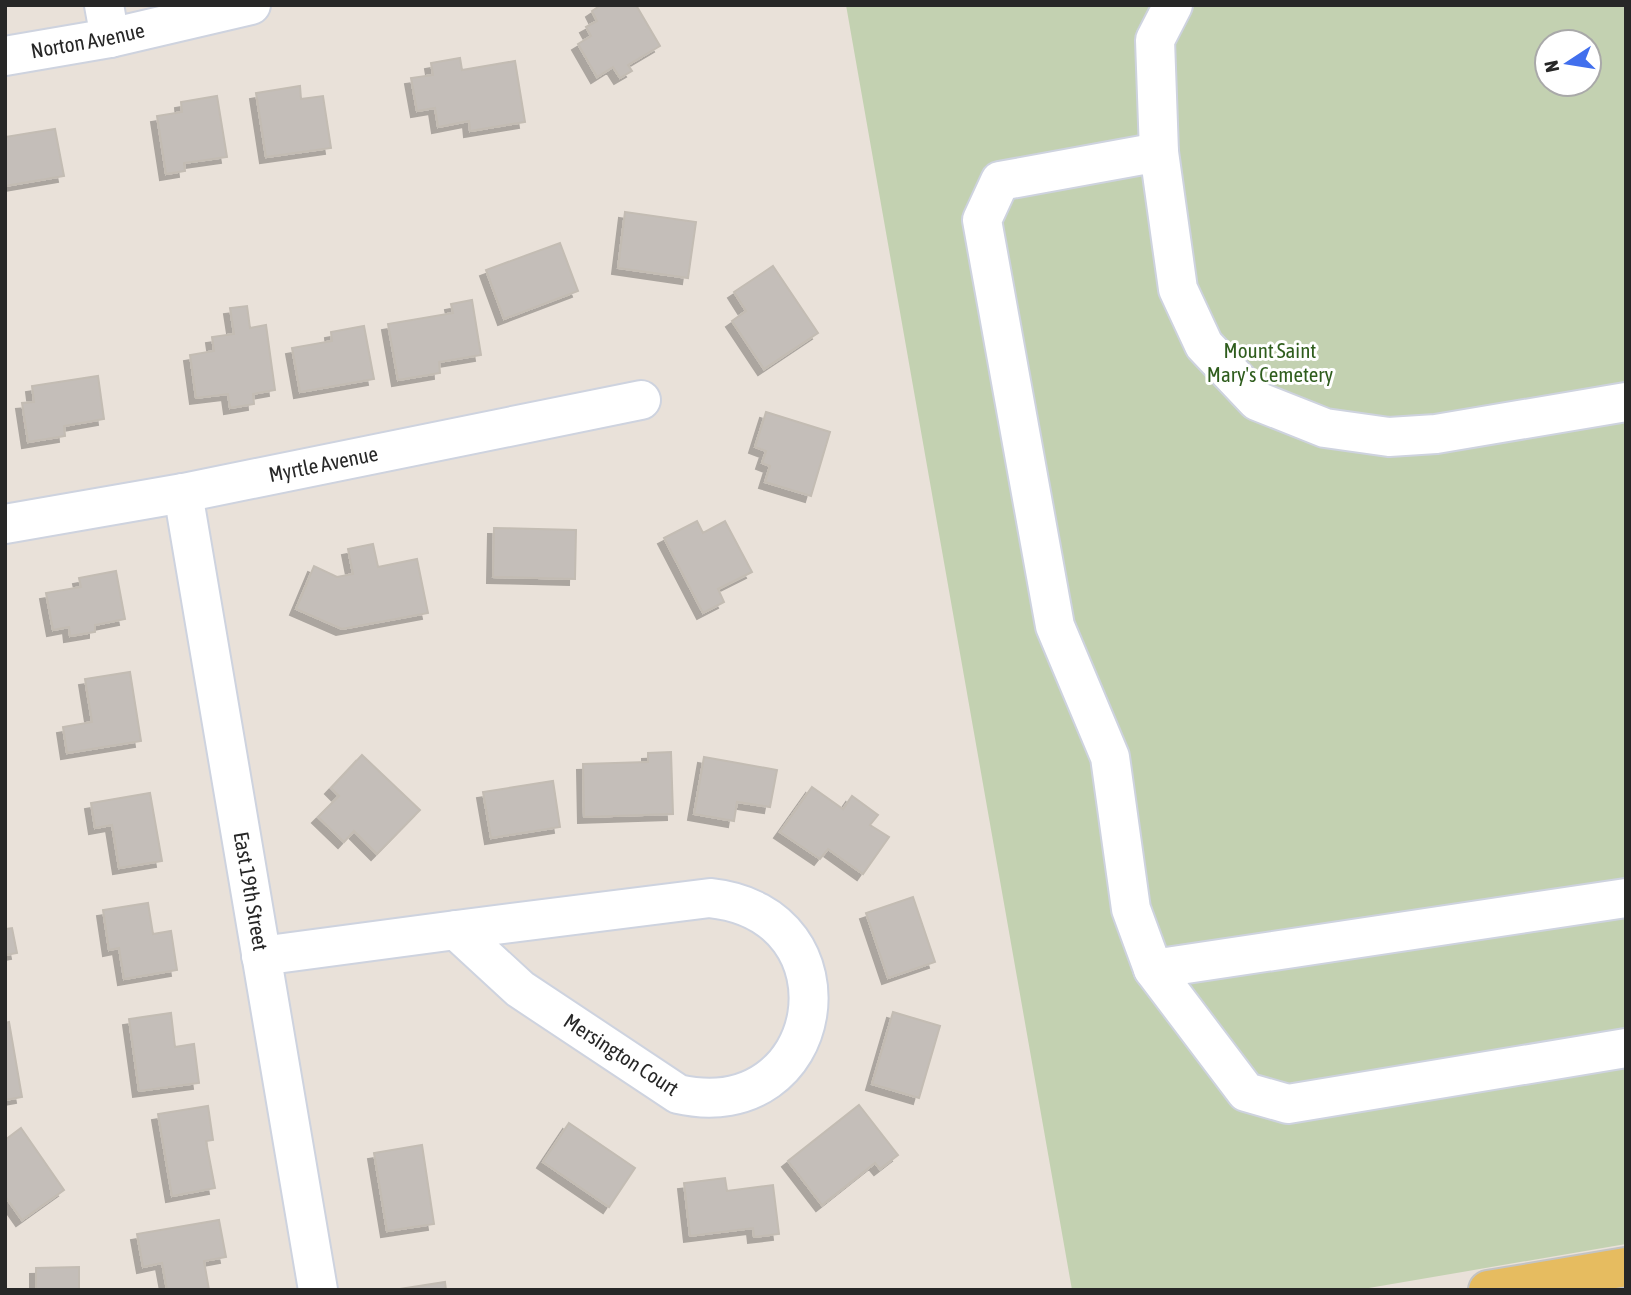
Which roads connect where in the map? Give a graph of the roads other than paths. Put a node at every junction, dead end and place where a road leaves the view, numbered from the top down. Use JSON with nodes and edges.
{"nodes":[{"id":1,"x":251,"y":5,"type":"edge"},
{"id":2,"x":1173,"y":5,"type":"edge"},
{"id":3,"x":107,"y":22,"type":"edge"},
{"id":4,"x":5,"y":56,"type":"edge"},
{"id":5,"x":1159,"y":152,"type":"junction"},
{"id":6,"x":641,"y":400,"type":"dead end"},
{"id":7,"x":1626,"y":402,"type":"edge"},
{"id":8,"x":183,"y":493,"type":"junction"},
{"id":9,"x":5,"y":524,"type":"edge"},
{"id":10,"x":1626,"y":898,"type":"edge"},
{"id":11,"x":456,"y":930,"type":"junction"},
{"id":12,"x":261,"y":956,"type":"junction"},
{"id":13,"x":1153,"y":969,"type":"junction"},
{"id":14,"x":1626,"y":1048,"type":"edge"},
{"id":15,"x":1626,"y":1267,"type":"edge"},
{"id":16,"x":318,"y":1290,"type":"edge"},
{"id":17,"x":1488,"y":1290,"type":"edge"}],
"edges":[{"from":1,"to":3,"type":"street","name":"Norton Avenue"},
{"from":2,"to":5,"type":"street"},
{"from":3,"to":4,"type":"street","name":"Norton Avenue"},
{"from":5,"to":7,"type":"street"},
{"from":5,"to":13,"type":"street"},
{"from":6,"to":8,"type":"street","name":"Myrtle Avenue"},
{"from":8,"to":9,"type":"street","name":"Myrtle Avenue"},
{"from":8,"to":12,"type":"street","name":"East 19th Street"},
{"from":10,"to":13,"type":"street"},
{"from":11,"to":11,"type":"street","name":"Mersington Court"},
{"from":11,"to":12,"type":"street","name":"Mersington Court"},
{"from":12,"to":16,"type":"street","name":"East 19th Street"},
{"from":13,"to":14,"type":"street"},
{"from":15,"to":17,"type":"main road"}]}
